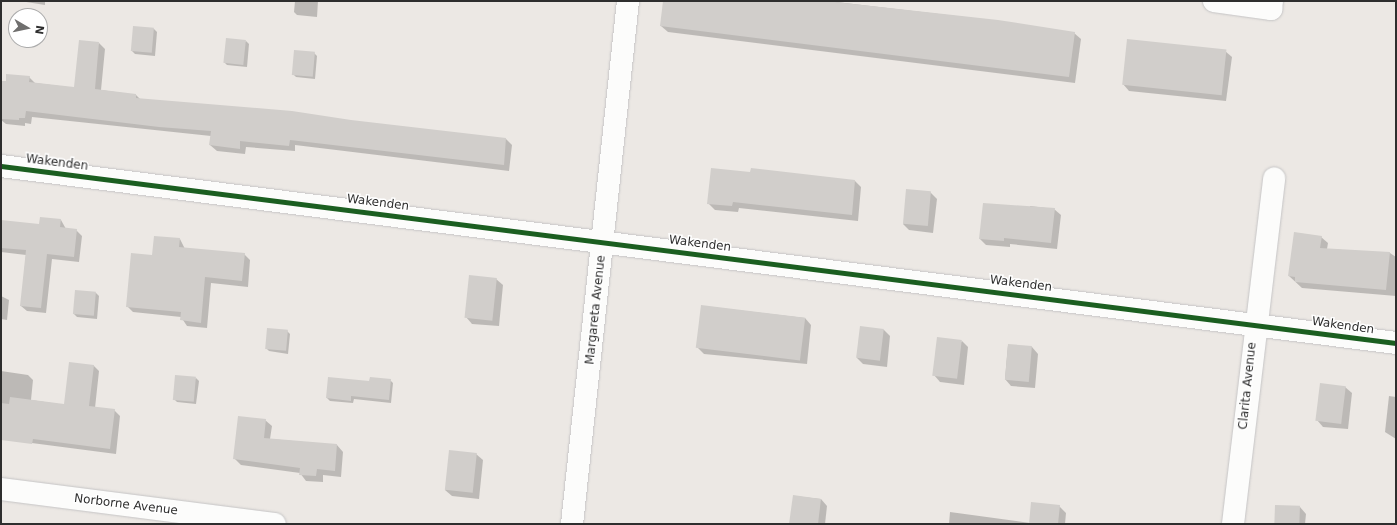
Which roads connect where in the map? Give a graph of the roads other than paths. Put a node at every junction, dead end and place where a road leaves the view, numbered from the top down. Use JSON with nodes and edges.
{"nodes":[{"id":1,"x":628,"y":1,"type":"edge"},
{"id":2,"x":1214,"y":1,"type":"edge"},
{"id":3,"x":1272,"y":5,"type":"edge"},
{"id":4,"x":1,"y":166,"type":"edge"},
{"id":5,"x":1274,"y":178,"type":"dead end"},
{"id":6,"x":604,"y":242,"type":"junction"},
{"id":7,"x":1255,"y":324,"type":"junction"},
{"id":8,"x":1396,"y":343,"type":"edge"},
{"id":9,"x":1,"y":489,"type":"edge"},
{"id":10,"x":275,"y":524,"type":"edge"},
{"id":11,"x":572,"y":524,"type":"edge"},
{"id":12,"x":1233,"y":524,"type":"edge"}],
"edges":[{"from":1,"to":6,"type":"street","name":"Margareta Avenue"},
{"from":2,"to":3,"type":"street"},
{"from":4,"to":6,"type":"street","name":"Wakenden"},
{"from":5,"to":7,"type":"street","name":"Clarita Avenue"},
{"from":6,"to":7,"type":"street","name":"Wakenden"},
{"from":6,"to":11,"type":"street","name":"Margareta Avenue"},
{"from":7,"to":8,"type":"street","name":"Wakenden"},
{"from":7,"to":12,"type":"street","name":"Clarita Avenue"},
{"from":9,"to":10,"type":"street","name":"Norborne Avenue"}]}
